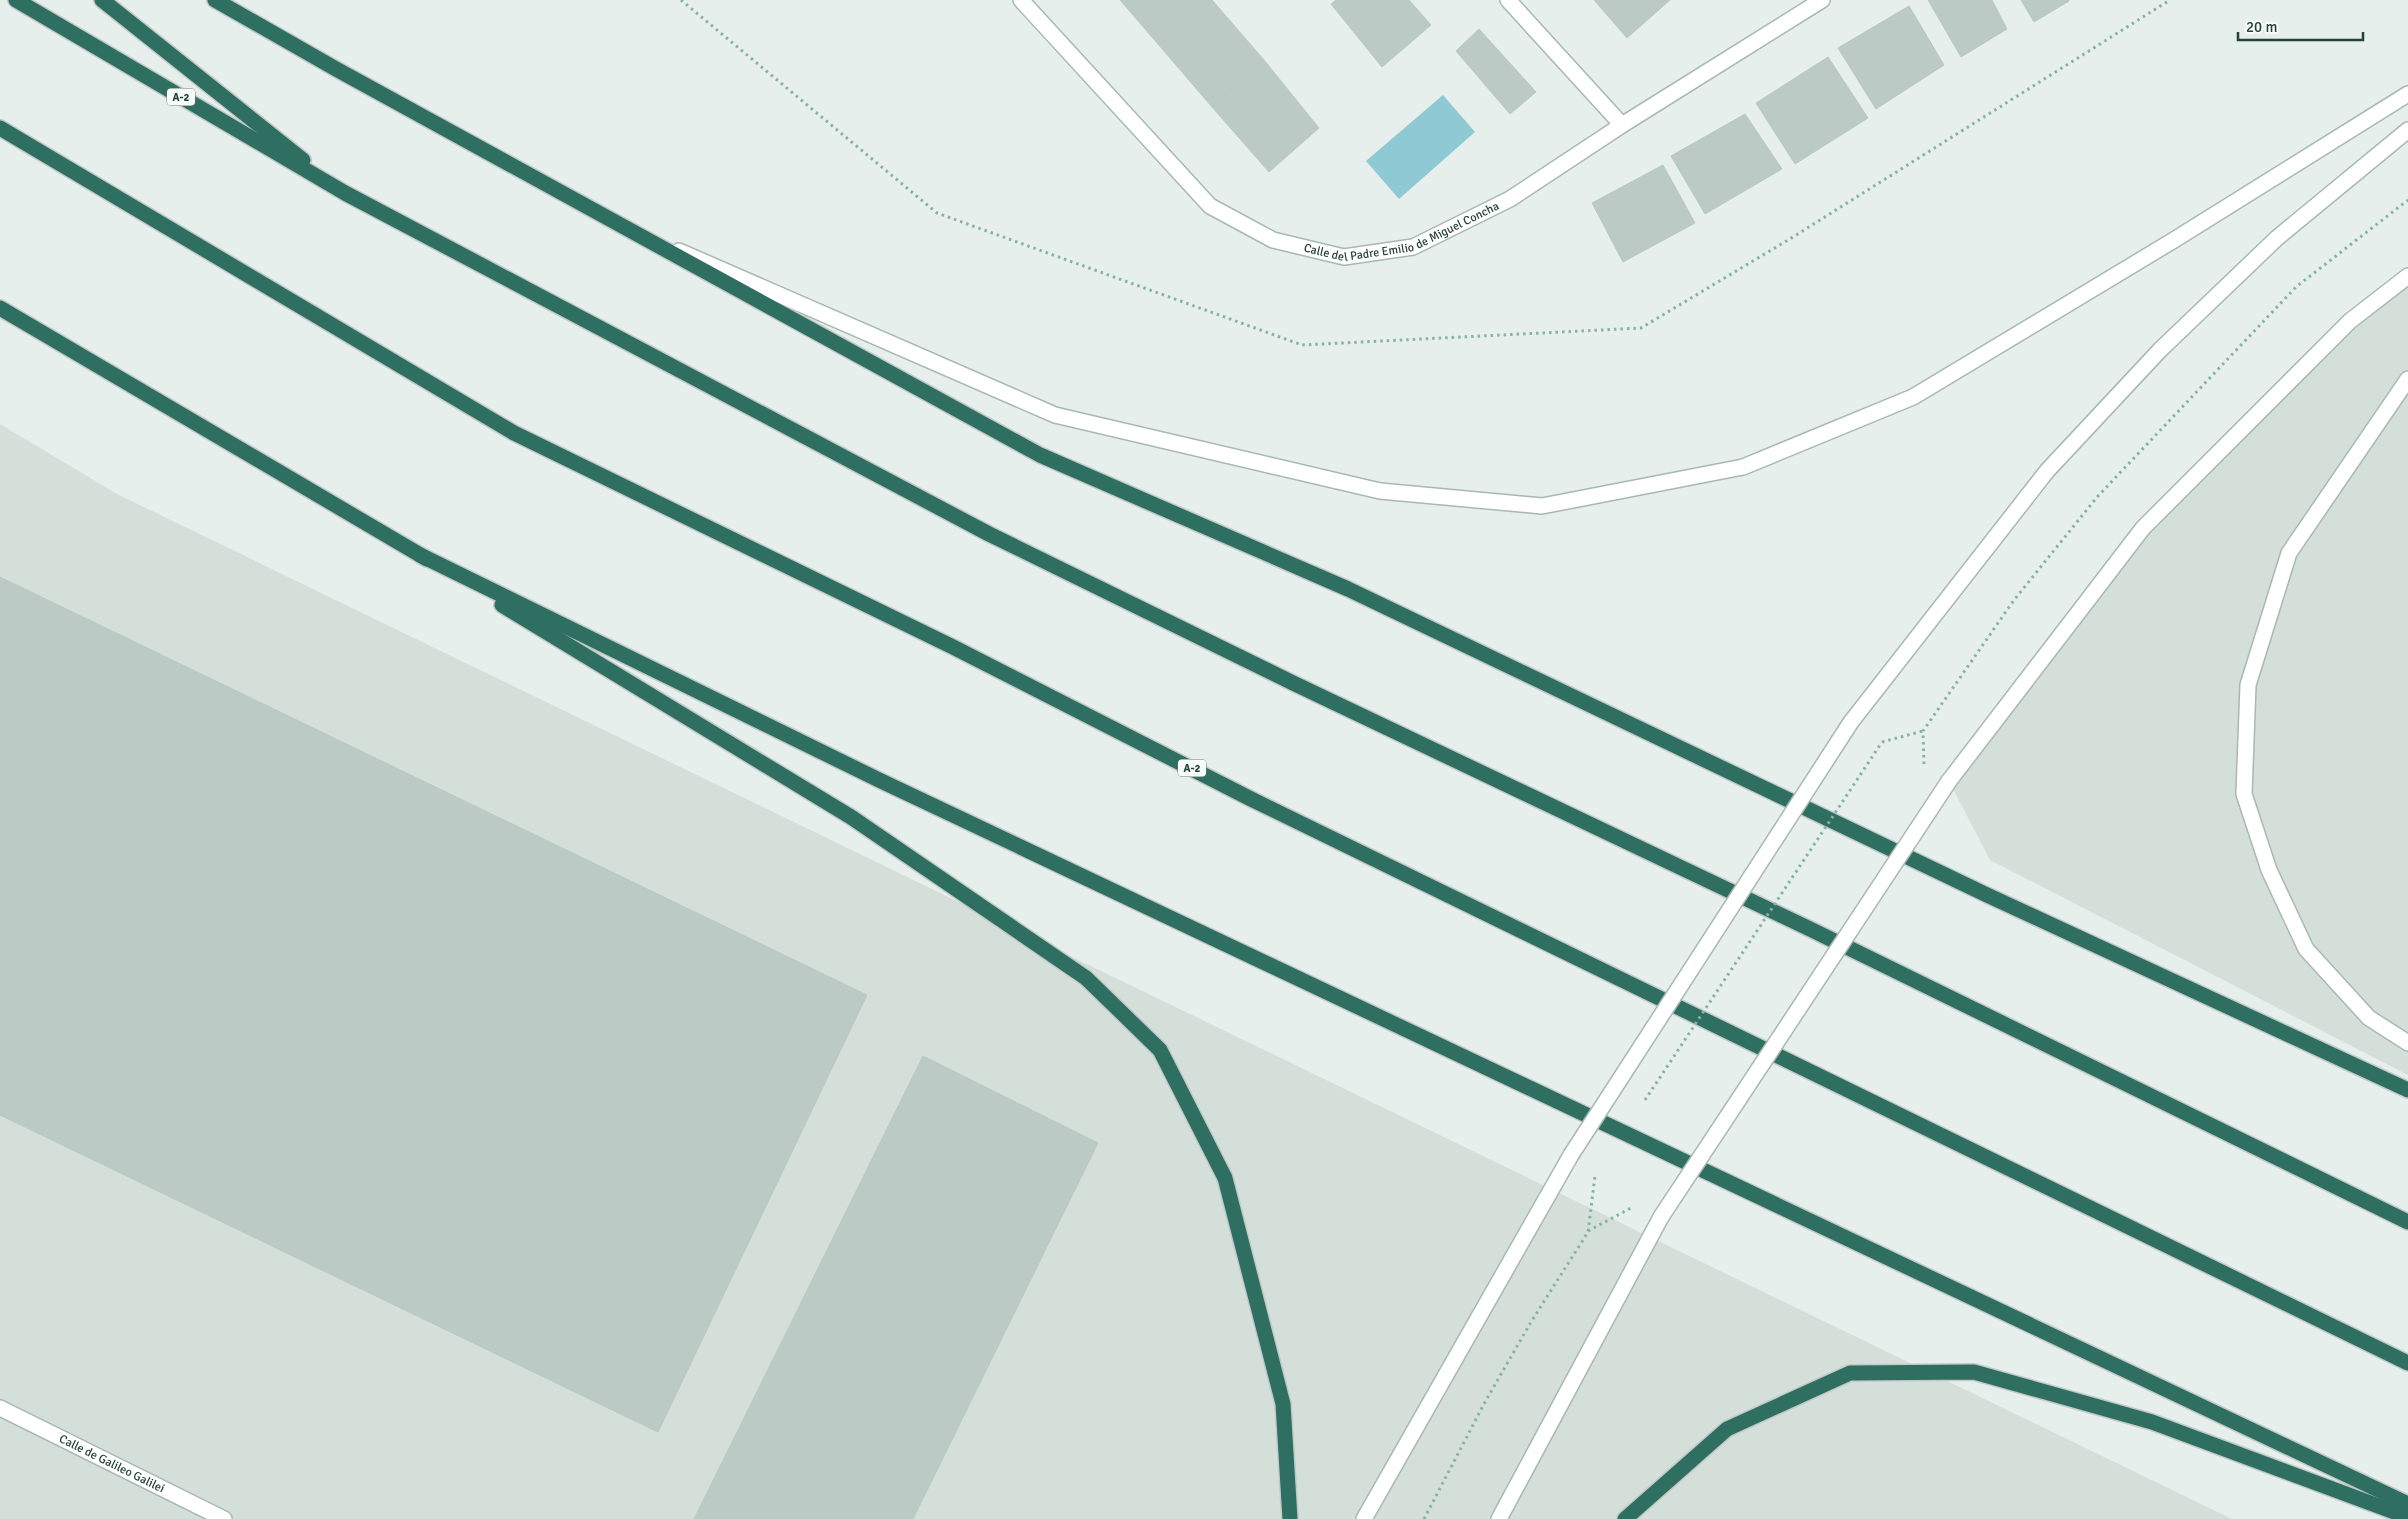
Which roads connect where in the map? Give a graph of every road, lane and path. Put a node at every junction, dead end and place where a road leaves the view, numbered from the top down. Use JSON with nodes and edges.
{"nodes":[{"id":1,"x":16,"y":0,"type":"edge"},
{"id":2,"x":102,"y":0,"type":"edge"},
{"id":3,"x":215,"y":0,"type":"edge"},
{"id":4,"x":1021,"y":0,"type":"edge"},
{"id":5,"x":1508,"y":0,"type":"edge"},
{"id":6,"x":1822,"y":0,"type":"edge"},
{"id":7,"x":2408,"y":94,"type":"edge"},
{"id":8,"x":1622,"y":125,"type":"junction"},
{"id":9,"x":0,"y":128,"type":"edge"},
{"id":10,"x":2408,"y":130,"type":"edge"},
{"id":11,"x":345,"y":193,"type":"junction"},
{"id":12,"x":2408,"y":200,"type":"edge"},
{"id":13,"x":625,"y":227,"type":"junction"},
{"id":14,"x":2408,"y":276,"type":"edge"},
{"id":15,"x":0,"y":308,"type":"edge"},
{"id":16,"x":2408,"y":379,"type":"edge"},
{"id":17,"x":420,"y":555,"type":"junction"},
{"id":18,"x":1923,"y":731,"type":"junction"},
{"id":19,"x":1924,"y":770,"type":"dead end"},
{"id":20,"x":2408,"y":1043,"type":"edge"},
{"id":21,"x":2408,"y":1090,"type":"edge"},
{"id":22,"x":1644,"y":1102,"type":"dead end"},
{"id":23,"x":1600,"y":1168,"type":"dead end"},
{"id":24,"x":1634,"y":1207,"type":"dead end"},
{"id":25,"x":2408,"y":1222,"type":"edge"},
{"id":26,"x":1588,"y":1232,"type":"junction"},
{"id":27,"x":2408,"y":1364,"type":"edge"},
{"id":28,"x":0,"y":1408,"type":"edge"},
{"id":29,"x":2408,"y":1504,"type":"edge"},
{"id":30,"x":2408,"y":1517,"type":"edge"},
{"id":31,"x":224,"y":1519,"type":"edge"},
{"id":32,"x":1290,"y":1519,"type":"edge"},
{"id":33,"x":1364,"y":1519,"type":"edge"},
{"id":34,"x":1424,"y":1519,"type":"edge"},
{"id":35,"x":1499,"y":1519,"type":"edge"},
{"id":36,"x":1625,"y":1519,"type":"edge"}],
"edges":[{"from":1,"to":11,"type":"highway","number":"A-2"},
{"from":2,"to":11,"type":"highway"},
{"from":3,"to":13,"type":"highway"},
{"from":4,"to":8,"type":"street","name":"Calle del Padre Emilio de Miguel Concha"},
{"from":5,"to":8,"type":"street"},
{"from":6,"to":8,"type":"street","name":"Calle del Padre Emilio de Miguel Concha"},
{"from":7,"to":13,"type":"street"},
{"from":9,"to":27,"type":"highway","number":"A-2"},
{"from":10,"to":33,"type":"street","bridge":true},
{"from":11,"to":25,"type":"highway","number":"A-2"},
{"from":12,"to":18,"type":"path"},
{"from":13,"to":21,"type":"highway"},
{"from":14,"to":35,"type":"street","bridge":true},
{"from":15,"to":17,"type":"highway"},
{"from":16,"to":20,"type":"street"},
{"from":17,"to":29,"type":"highway"},
{"from":17,"to":32,"type":"highway"},
{"from":18,"to":19,"type":"path"},
{"from":18,"to":22,"type":"path","bridge":true},
{"from":23,"to":26,"type":"path"},
{"from":24,"to":26,"type":"path"},
{"from":26,"to":34,"type":"path"},
{"from":28,"to":31,"type":"street","name":"Calle de Galileo Galilei"},
{"from":30,"to":36,"type":"highway"}]}
